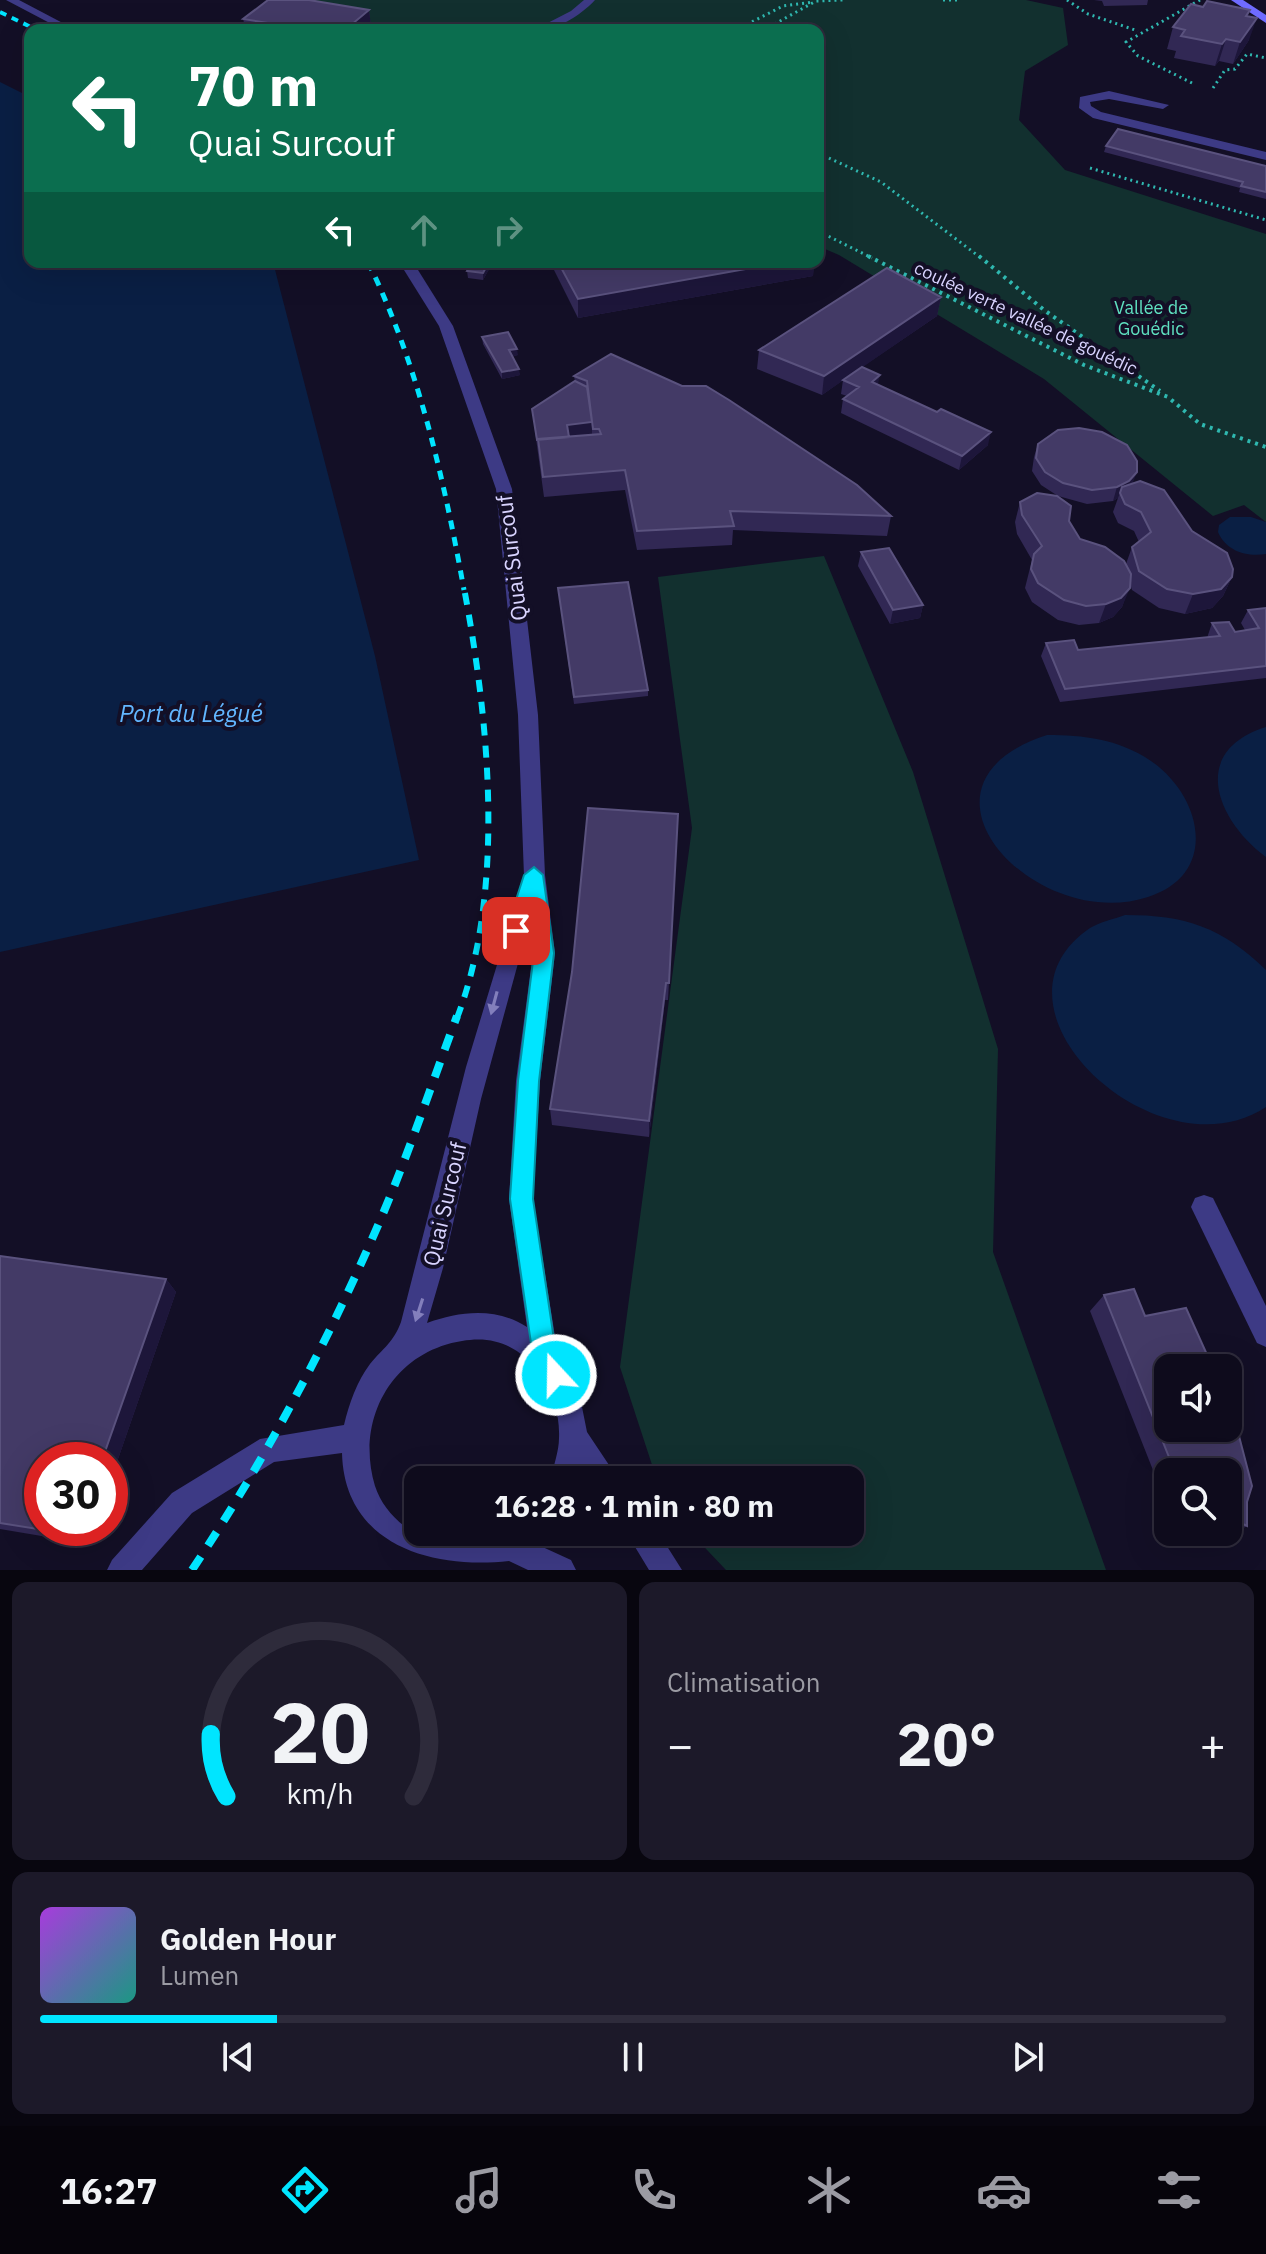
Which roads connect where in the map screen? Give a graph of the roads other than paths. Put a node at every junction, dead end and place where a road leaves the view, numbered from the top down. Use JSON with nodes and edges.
{"nodes":[{"id":1,"x":11,"y":0,"type":"edge"},
{"id":2,"x":590,"y":0,"type":"edge"},
{"id":3,"x":1236,"y":0,"type":"edge"},
{"id":4,"x":1266,"y":20,"type":"edge"},
{"id":5,"x":59,"y":24,"type":"edge"},
{"id":6,"x":552,"y":24,"type":"edge"},
{"id":7,"x":1163,"y":105,"type":"dead end"},
{"id":8,"x":1266,"y":156,"type":"edge"},
{"id":9,"x":410,"y":268,"type":"edge"},
{"id":10,"x":534,"y":875,"type":"junction"},
{"id":11,"x":1204,"y":1207,"type":"dead end"},
{"id":12,"x":1266,"y":1334,"type":"edge"},
{"id":13,"x":404,"y":1348,"type":"junction"},
{"id":14,"x":545,"y":1357,"type":"junction"},
{"id":15,"x":355,"y":1437,"type":"junction"},
{"id":16,"x":573,"y":1437,"type":"junction"},
{"id":17,"x":568,"y":1466,"type":"edge"},
{"id":18,"x":595,"y":1466,"type":"edge"},
{"id":19,"x":404,"y":1545,"type":"edge"},
{"id":20,"x":405,"y":1546,"type":"edge"},
{"id":21,"x":504,"y":1546,"type":"edge"},
{"id":22,"x":527,"y":1546,"type":"edge"},
{"id":23,"x":650,"y":1546,"type":"edge"},
{"id":24,"x":122,"y":1570,"type":"edge"},
{"id":25,"x":561,"y":1570,"type":"edge"},
{"id":26,"x":667,"y":1570,"type":"edge"}],
"edges":[{"from":1,"to":5,"type":"street"},
{"from":2,"to":6,"type":"street"},
{"from":3,"to":4,"type":"street"},
{"from":7,"to":8,"type":"street"},
{"from":9,"to":10,"type":"street","name":"Quai Surcouf"},
{"from":10,"to":13,"type":"street","name":"Quai Surcouf","one_way":true},
{"from":10,"to":14,"type":"street","name":"Quai Surcouf"},
{"from":11,"to":12,"type":"street"},
{"from":13,"to":14,"type":"street"},
{"from":13,"to":15,"type":"street"},
{"from":14,"to":16,"type":"street"},
{"from":15,"to":19,"type":"street"},
{"from":15,"to":24,"type":"street"},
{"from":16,"to":17,"type":"street"},
{"from":16,"to":18,"type":"street"},
{"from":20,"to":21,"type":"street"},
{"from":22,"to":25,"type":"street"},
{"from":23,"to":26,"type":"street"}]}
